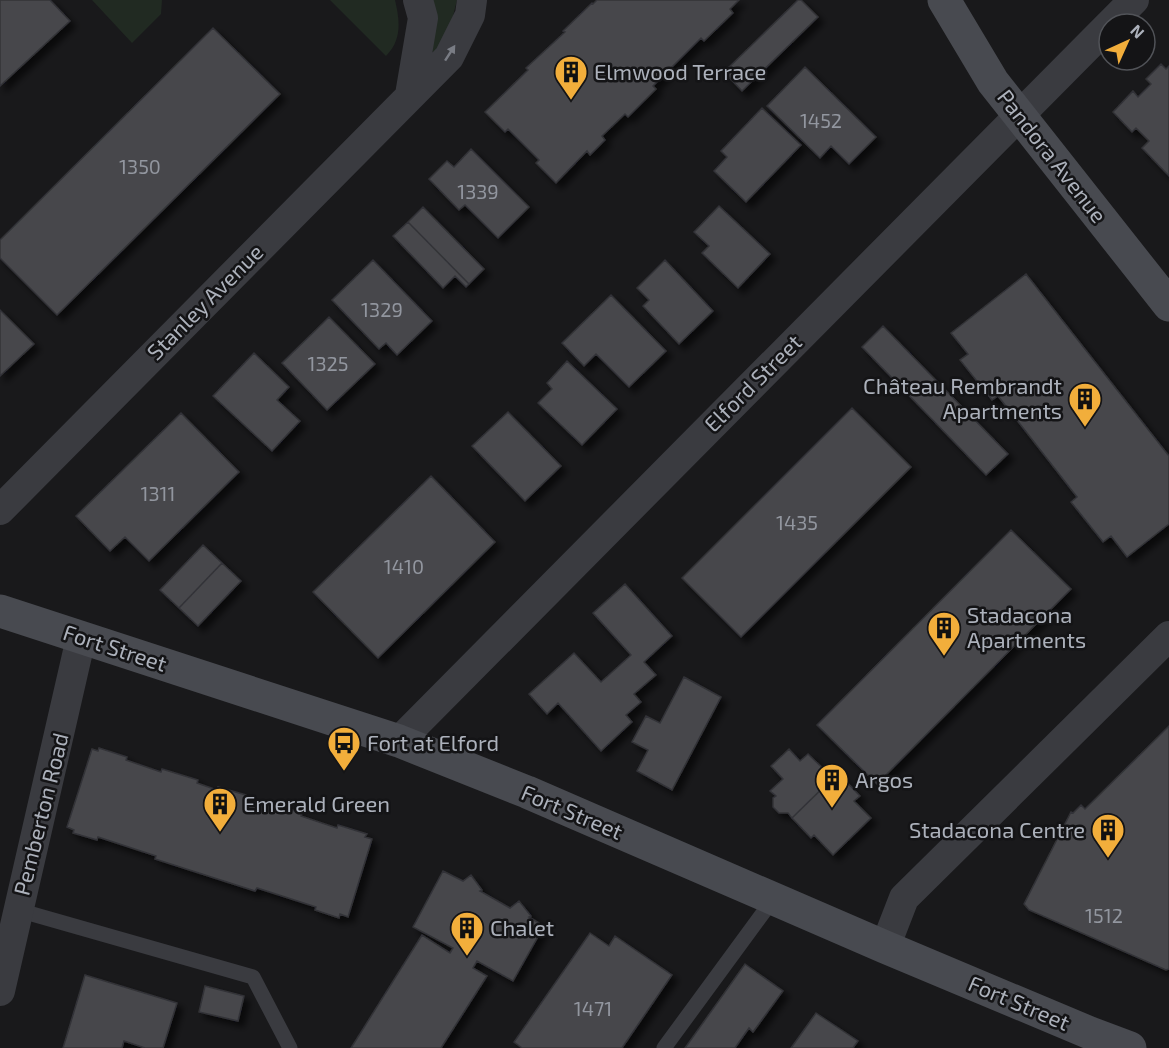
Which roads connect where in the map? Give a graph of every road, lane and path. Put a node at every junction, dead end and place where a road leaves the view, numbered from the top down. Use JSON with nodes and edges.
{"nodes":[{"id":1,"x":417,"y":0,"type":"edge"},
{"id":2,"x":472,"y":0,"type":"edge"},
{"id":3,"x":923,"y":0,"type":"edge"},
{"id":4,"x":944,"y":0,"type":"edge"},
{"id":5,"x":1134,"y":0,"type":"edge"},
{"id":6,"x":1122,"y":12,"type":"edge"},
{"id":7,"x":1097,"y":38,"type":"edge"},
{"id":8,"x":993,"y":82,"type":"junction"},
{"id":9,"x":410,"y":95,"type":"junction"},
{"id":10,"x":1019,"y":114,"type":"junction"},
{"id":11,"x":1169,"y":305,"type":"edge"},
{"id":12,"x":0,"y":510,"type":"edge"},
{"id":13,"x":0,"y":611,"type":"edge"},
{"id":14,"x":1169,"y":636,"type":"edge"},
{"id":15,"x":81,"y":638,"type":"junction"},
{"id":16,"x":399,"y":741,"type":"junction"},
{"id":17,"x":774,"y":898,"type":"junction"},
{"id":18,"x":18,"y":910,"type":"junction"},
{"id":19,"x":885,"y":947,"type":"junction"},
{"id":20,"x":0,"y":991,"type":"edge"},
{"id":21,"x":1085,"y":1041,"type":"edge"},
{"id":22,"x":290,"y":1048,"type":"edge"},
{"id":23,"x":664,"y":1048,"type":"edge"},
{"id":24,"x":1130,"y":1048,"type":"edge"}],
"edges":[{"from":1,"to":9,"type":"street"},
{"from":9,"to":2,"type":"street","name":"Stanley Avenue","one_way":true},
{"from":3,"to":8,"type":"main road"},
{"from":4,"to":8,"type":"main road","name":"Pandora Avenue"},
{"from":5,"to":6,"type":"street","name":"Elford Street"},
{"from":7,"to":10,"type":"street","name":"Elford Street"},
{"from":8,"to":10,"type":"main road","name":"Pandora Avenue"},
{"from":9,"to":12,"type":"street","name":"Stanley Avenue"},
{"from":10,"to":11,"type":"main road","name":"Pandora Avenue"},
{"from":10,"to":16,"type":"street","name":"Elford Street"},
{"from":13,"to":15,"type":"main road","name":"Fort Street"},
{"from":14,"to":19,"type":"street"},
{"from":15,"to":16,"type":"main road","name":"Fort Street"},
{"from":15,"to":18,"type":"street","name":"Pemberton Road"},
{"from":16,"to":17,"type":"main road","name":"Fort Street"},
{"from":17,"to":19,"type":"main road","name":"Fort Street"},
{"from":17,"to":23,"type":"lane"},
{"from":18,"to":20,"type":"street","name":"Pemberton Road"},
{"from":18,"to":22,"type":"lane"},
{"from":19,"to":21,"type":"main road","name":"Fort Street"},
{"from":21,"to":24,"type":"main road","name":"Fort Street"}]}
